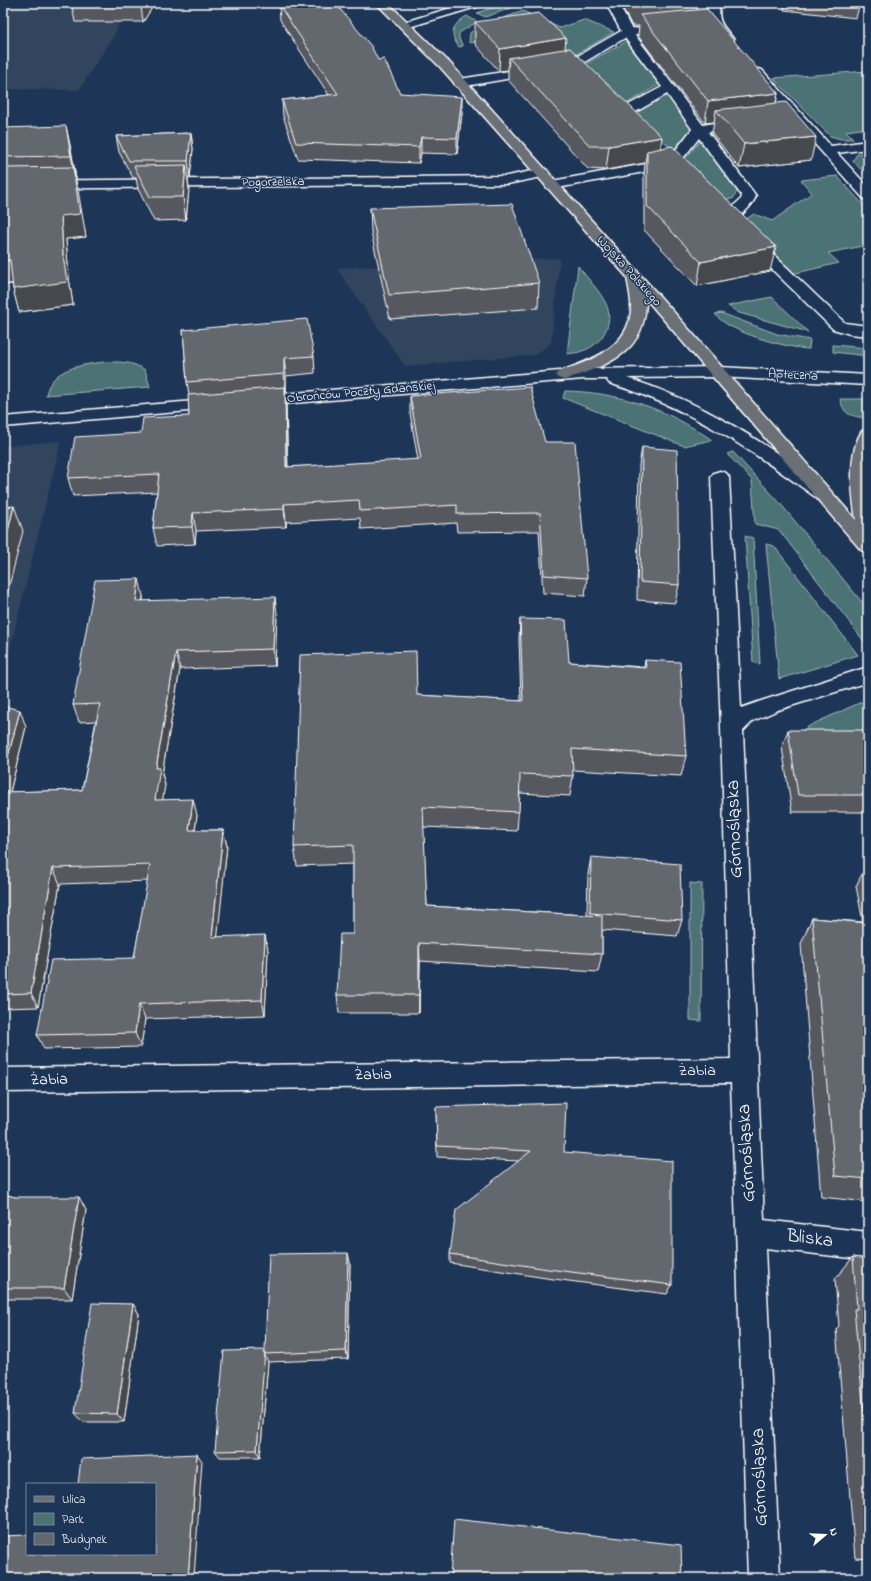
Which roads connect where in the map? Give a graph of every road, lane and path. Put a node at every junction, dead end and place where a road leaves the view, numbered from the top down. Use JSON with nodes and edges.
{"nodes":[{"id":1,"x":382,"y":3,"type":"edge"},
{"id":2,"x":479,"y":3,"type":"edge"},
{"id":3,"x":612,"y":3,"type":"edge"},
{"id":4,"x":714,"y":3,"type":"edge"},
{"id":5,"x":405,"y":25,"type":"junction"},
{"id":6,"x":715,"y":25,"type":"junction"},
{"id":7,"x":701,"y":26,"type":"edge"},
{"id":8,"x":650,"y":30,"type":"edge"},
{"id":9,"x":627,"y":32,"type":"junction"},
{"id":10,"x":735,"y":48,"type":"edge"},
{"id":11,"x":572,"y":64,"type":"junction"},
{"id":12,"x":751,"y":66,"type":"edge"},
{"id":13,"x":584,"y":75,"type":"edge"},
{"id":14,"x":460,"y":83,"type":"junction"},
{"id":15,"x":669,"y":88,"type":"junction"},
{"id":16,"x":611,"y":103,"type":"edge"},
{"id":17,"x":622,"y":114,"type":"junction"},
{"id":18,"x":798,"y":118,"type":"junction"},
{"id":19,"x":782,"y":120,"type":"edge"},
{"id":20,"x":633,"y":125,"type":"edge"},
{"id":21,"x":728,"y":126,"type":"edge"},
{"id":22,"x":699,"y":129,"type":"junction"},
{"id":23,"x":868,"y":145,"type":"edge"},
{"id":24,"x":827,"y":150,"type":"junction"},
{"id":25,"x":661,"y":152,"type":"edge"},
{"id":26,"x":672,"y":163,"type":"junction"},
{"id":27,"x":542,"y":173,"type":"junction"},
{"id":28,"x":683,"y":174,"type":"edge"},
{"id":29,"x":3,"y":185,"type":"edge"},
{"id":30,"x":552,"y":185,"type":"junction"},
{"id":31,"x":868,"y":195,"type":"edge"},
{"id":32,"x":716,"y":207,"type":"edge"},
{"id":33,"x":736,"y":226,"type":"junction"},
{"id":34,"x":634,"y":277,"type":"junction"},
{"id":35,"x":868,"y":331,"type":"edge"},
{"id":36,"x":719,"y":372,"type":"junction"},
{"id":37,"x":584,"y":374,"type":"junction"},
{"id":38,"x":564,"y":376,"type":"junction"},
{"id":39,"x":868,"y":380,"type":"edge"},
{"id":40,"x":3,"y":422,"type":"edge"},
{"id":41,"x":868,"y":435,"type":"edge"},
{"id":42,"x":720,"y":477,"type":"dead end"},
{"id":43,"x":820,"y":492,"type":"junction"},
{"id":44,"x":868,"y":532,"type":"edge"},
{"id":45,"x":868,"y":546,"type":"edge"},
{"id":46,"x":868,"y":674,"type":"edge"},
{"id":47,"x":732,"y":728,"type":"junction"},
{"id":48,"x":744,"y":1072,"type":"junction"},
{"id":49,"x":3,"y":1080,"type":"edge"},
{"id":50,"x":751,"y":1232,"type":"junction"},
{"id":51,"x":868,"y":1246,"type":"edge"},
{"id":52,"x":764,"y":1578,"type":"edge"}],
"edges":[{"from":1,"to":5,"type":"main road","name":"Wojska Polskiego"},
{"from":2,"to":5,"type":"street"},
{"from":3,"to":9,"type":"street"},
{"from":4,"to":6,"type":"street"},
{"from":5,"to":14,"type":"main road","name":"Wojska Polskiego"},
{"from":6,"to":7,"type":"street"},
{"from":6,"to":10,"type":"street"},
{"from":8,"to":9,"type":"street"},
{"from":9,"to":11,"type":"street"},
{"from":9,"to":15,"type":"street"},
{"from":11,"to":13,"type":"street"},
{"from":11,"to":14,"type":"street"},
{"from":12,"to":18,"type":"street"},
{"from":14,"to":27,"type":"main road","name":"Wojska Polskiego"},
{"from":15,"to":17,"type":"street"},
{"from":15,"to":22,"type":"street"},
{"from":16,"to":17,"type":"street"},
{"from":17,"to":20,"type":"street"},
{"from":18,"to":19,"type":"street"},
{"from":18,"to":24,"type":"street"},
{"from":21,"to":22,"type":"street"},
{"from":22,"to":26,"type":"street"},
{"from":22,"to":33,"type":"street"},
{"from":23,"to":24,"type":"street"},
{"from":24,"to":31,"type":"street"},
{"from":25,"to":26,"type":"street"},
{"from":26,"to":28,"type":"street"},
{"from":26,"to":30,"type":"street"},
{"from":27,"to":29,"type":"street","name":"Pogorzelska"},
{"from":27,"to":30,"type":"main road","name":"Wojska Polskiego"},
{"from":30,"to":34,"type":"main road","name":"Wojska Polskiego"},
{"from":32,"to":33,"type":"street"},
{"from":33,"to":35,"type":"street"},
{"from":34,"to":36,"type":"main road","name":"Wojska Polskiego"},
{"from":34,"to":38,"type":"main road"},
{"from":36,"to":37,"type":"street","name":"Obrońców Poczty Gdańskiej"},
{"from":36,"to":39,"type":"street","name":"Apteczna"},
{"from":36,"to":43,"type":"main road","name":"Wojska Polskiego"},
{"from":37,"to":38,"type":"street","name":"Obrońców Poczty Gdańskiej"},
{"from":37,"to":43,"type":"street"},
{"from":38,"to":40,"type":"street","name":"Obrońców Poczty Gdańskiej"},
{"from":41,"to":44,"type":"main road"},
{"from":42,"to":47,"type":"street","name":"Górnośląska"},
{"from":43,"to":45,"type":"main road","name":"Wojska Polskiego"},
{"from":46,"to":47,"type":"street"},
{"from":47,"to":48,"type":"street","name":"Górnośląska"},
{"from":48,"to":49,"type":"street","name":"Żabia"},
{"from":48,"to":50,"type":"street","name":"Górnośląska"},
{"from":50,"to":51,"type":"street","name":"Bliska"},
{"from":50,"to":52,"type":"street","name":"Górnośląska"}]}
